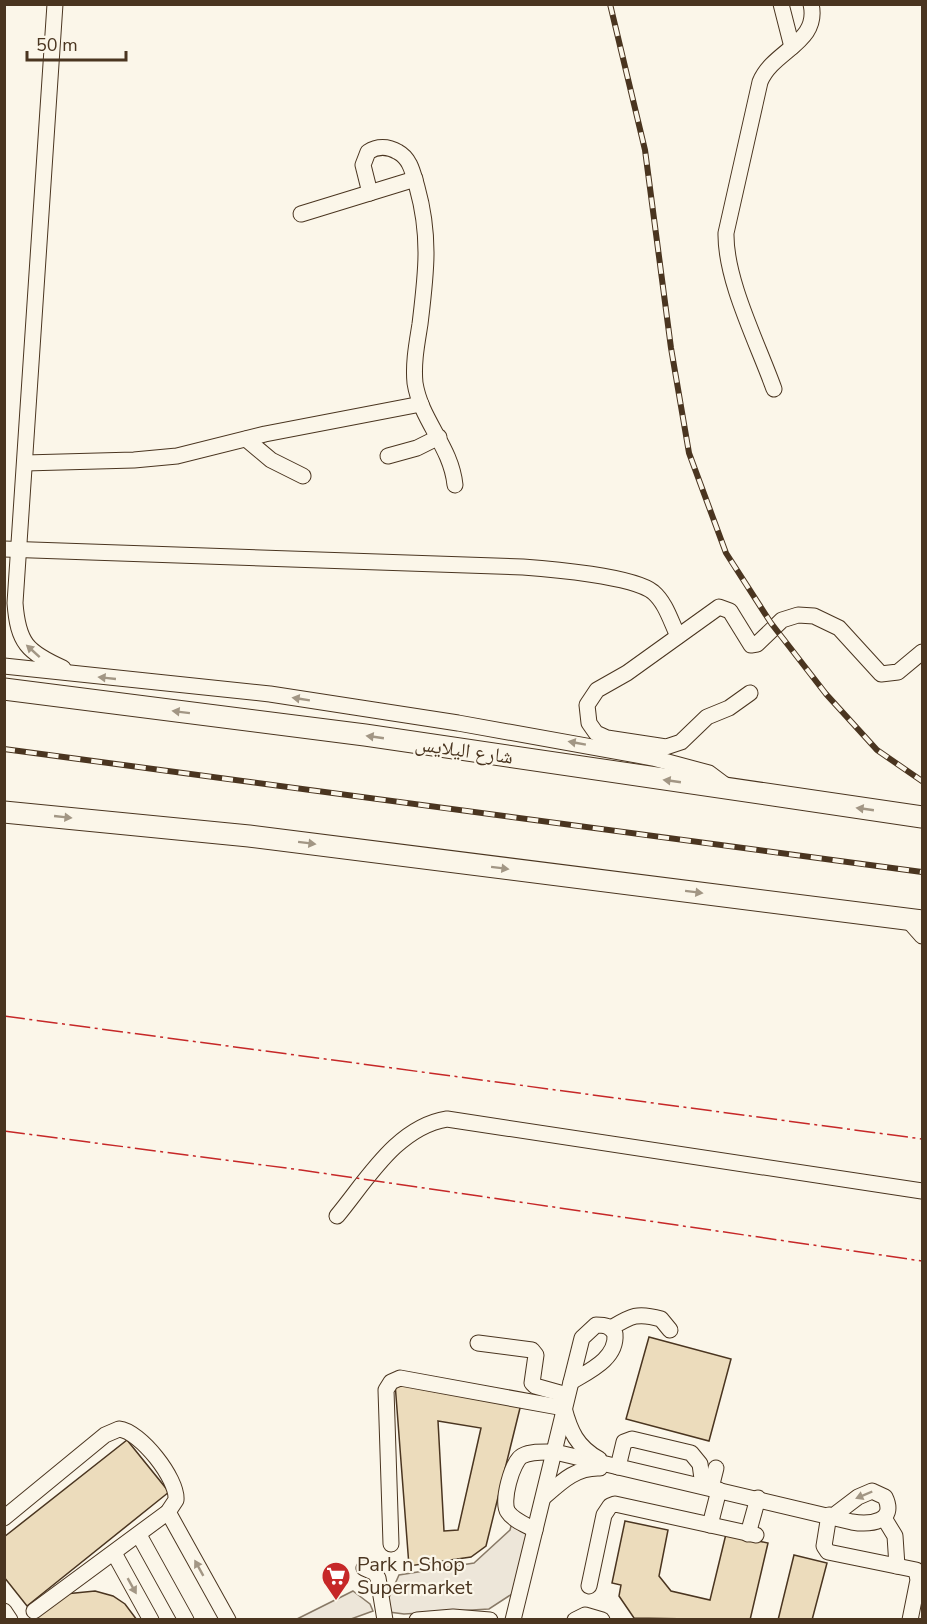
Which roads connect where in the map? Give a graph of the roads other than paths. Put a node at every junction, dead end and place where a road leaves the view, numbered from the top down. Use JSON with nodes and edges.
{"nodes":[{"id":1,"x":55,"y":4,"type":"edge"},
{"id":2,"x":781,"y":4,"type":"edge"},
{"id":3,"x":811,"y":4,"type":"edge"},
{"id":4,"x":792,"y":47,"type":"junction"},
{"id":5,"x":415,"y":179,"type":"junction"},
{"id":6,"x":370,"y":193,"type":"junction"},
{"id":7,"x":300,"y":214,"type":"dead end"},
{"id":8,"x":774,"y":389,"type":"dead end"},
{"id":9,"x":421,"y":404,"type":"junction"},
{"id":10,"x":439,"y":436,"type":"junction"},
{"id":11,"x":246,"y":439,"type":"junction"},
{"id":12,"x":388,"y":456,"type":"dead end"},
{"id":13,"x":25,"y":463,"type":"junction"},
{"id":14,"x":303,"y":476,"type":"dead end"},
{"id":15,"x":455,"y":485,"type":"dead end"},
{"id":16,"x":12,"y":549,"type":"edge"},
{"id":17,"x":15,"y":603,"type":"junction"},
{"id":18,"x":4,"y":630,"type":"edge"},
{"id":19,"x":678,"y":636,"type":"junction"},
{"id":20,"x":922,"y":652,"type":"edge"},
{"id":21,"x":4,"y":666,"type":"edge"},
{"id":22,"x":80,"y":675,"type":"junction"},
{"id":23,"x":4,"y":688,"type":"edge"},
{"id":24,"x":750,"y":693,"type":"dead end"},
{"id":25,"x":730,"y":790,"type":"junction"},
{"id":26,"x":4,"y":812,"type":"edge"},
{"id":27,"x":922,"y":817,"type":"edge"},
{"id":28,"x":915,"y":920,"type":"edge"},
{"id":29,"x":922,"y":936,"type":"edge"},
{"id":30,"x":922,"y":1191,"type":"edge"},
{"id":31,"x":337,"y":1216,"type":"dead end"},
{"id":32,"x":665,"y":1331,"type":"dead end"},
{"id":33,"x":613,"y":1332,"type":"junction"},
{"id":34,"x":478,"y":1343,"type":"dead end"},
{"id":35,"x":567,"y":1395,"type":"junction"},
{"id":36,"x":555,"y":1452,"type":"junction"},
{"id":37,"x":618,"y":1467,"type":"junction"},
{"id":38,"x":712,"y":1467,"type":"dead end"},
{"id":39,"x":709,"y":1488,"type":"junction"},
{"id":40,"x":544,"y":1497,"type":"junction"},
{"id":41,"x":758,"y":1498,"type":"junction"},
{"id":42,"x":168,"y":1512,"type":"junction"},
{"id":43,"x":831,"y":1516,"type":"junction"},
{"id":44,"x":4,"y":1518,"type":"edge"},
{"id":45,"x":884,"y":1518,"type":"junction"},
{"id":46,"x":710,"y":1525,"type":"junction"},
{"id":47,"x":535,"y":1530,"type":"junction"},
{"id":48,"x":139,"y":1535,"type":"junction"},
{"id":49,"x":391,"y":1544,"type":"dead end"},
{"id":50,"x":114,"y":1553,"type":"junction"},
{"id":51,"x":900,"y":1567,"type":"junction"},
{"id":52,"x":364,"y":1568,"type":"dead end"},
{"id":53,"x":589,"y":1586,"type":"dead end"},
{"id":54,"x":4,"y":1611,"type":"edge"},
{"id":55,"x":34,"y":1611,"type":"dead end"},
{"id":56,"x":10,"y":1620,"type":"edge"},
{"id":57,"x":151,"y":1620,"type":"edge"},
{"id":58,"x":186,"y":1620,"type":"edge"},
{"id":59,"x":228,"y":1620,"type":"edge"},
{"id":60,"x":385,"y":1620,"type":"edge"},
{"id":61,"x":417,"y":1620,"type":"edge"},
{"id":62,"x":490,"y":1620,"type":"edge"},
{"id":63,"x":513,"y":1620,"type":"edge"},
{"id":64,"x":575,"y":1620,"type":"edge"},
{"id":65,"x":602,"y":1620,"type":"edge"},
{"id":66,"x":908,"y":1620,"type":"edge"}],
"edges":[{"from":1,"to":13,"type":"street"},
{"from":2,"to":4,"type":"street"},
{"from":3,"to":4,"type":"street"},
{"from":4,"to":8,"type":"street"},
{"from":5,"to":6,"type":"street"},
{"from":5,"to":6,"type":"street"},
{"from":5,"to":9,"type":"street"},
{"from":6,"to":7,"type":"street"},
{"from":9,"to":10,"type":"street"},
{"from":9,"to":11,"type":"street"},
{"from":10,"to":12,"type":"street"},
{"from":10,"to":15,"type":"street"},
{"from":11,"to":13,"type":"street"},
{"from":11,"to":14,"type":"street"},
{"from":13,"to":16,"type":"street"},
{"from":16,"to":17,"type":"street"},
{"from":16,"to":19,"type":"street"},
{"from":17,"to":18,"type":"street"},
{"from":22,"to":17,"type":"street","one_way":true},
{"from":19,"to":20,"type":"street"},
{"from":19,"to":24,"type":"street"},
{"from":21,"to":22,"type":"street"},
{"from":25,"to":22,"type":"street","one_way":true},
{"from":25,"to":23,"type":"highway","name":"شارع اليلايس","one_way":true},
{"from":27,"to":25,"type":"highway","name":"شارع اليلايس","one_way":true},
{"from":26,"to":28,"type":"highway","one_way":true},
{"from":28,"to":29,"type":"street"},
{"from":30,"to":31,"type":"street"},
{"from":32,"to":33,"type":"street"},
{"from":33,"to":35,"type":"street"},
{"from":33,"to":35,"type":"street"},
{"from":34,"to":35,"type":"street"},
{"from":35,"to":36,"type":"street"},
{"from":35,"to":37,"type":"street"},
{"from":35,"to":49,"type":"street"},
{"from":36,"to":37,"type":"street"},
{"from":36,"to":40,"type":"street"},
{"from":36,"to":47,"type":"street"},
{"from":37,"to":39,"type":"street"},
{"from":37,"to":39,"type":"street"},
{"from":37,"to":40,"type":"street"},
{"from":38,"to":39,"type":"street"},
{"from":39,"to":41,"type":"street"},
{"from":39,"to":46,"type":"street"},
{"from":40,"to":47,"type":"street"},
{"from":41,"to":43,"type":"street"},
{"from":41,"to":46,"type":"street"},
{"from":42,"to":44,"type":"street"},
{"from":42,"to":48,"type":"street"},
{"from":59,"to":42,"type":"street","one_way":true},
{"from":43,"to":45,"type":"street"},
{"from":45,"to":43,"type":"street","one_way":true},
{"from":43,"to":51,"type":"street"},
{"from":45,"to":51,"type":"street"},
{"from":46,"to":53,"type":"street"},
{"from":47,"to":63,"type":"street"},
{"from":48,"to":50,"type":"street"},
{"from":48,"to":58,"type":"street"},
{"from":50,"to":55,"type":"street"},
{"from":50,"to":57,"type":"street","one_way":true},
{"from":51,"to":66,"type":"street"},
{"from":52,"to":60,"type":"street"},
{"from":54,"to":56,"type":"street"},
{"from":61,"to":62,"type":"street"},
{"from":64,"to":65,"type":"street"}]}
